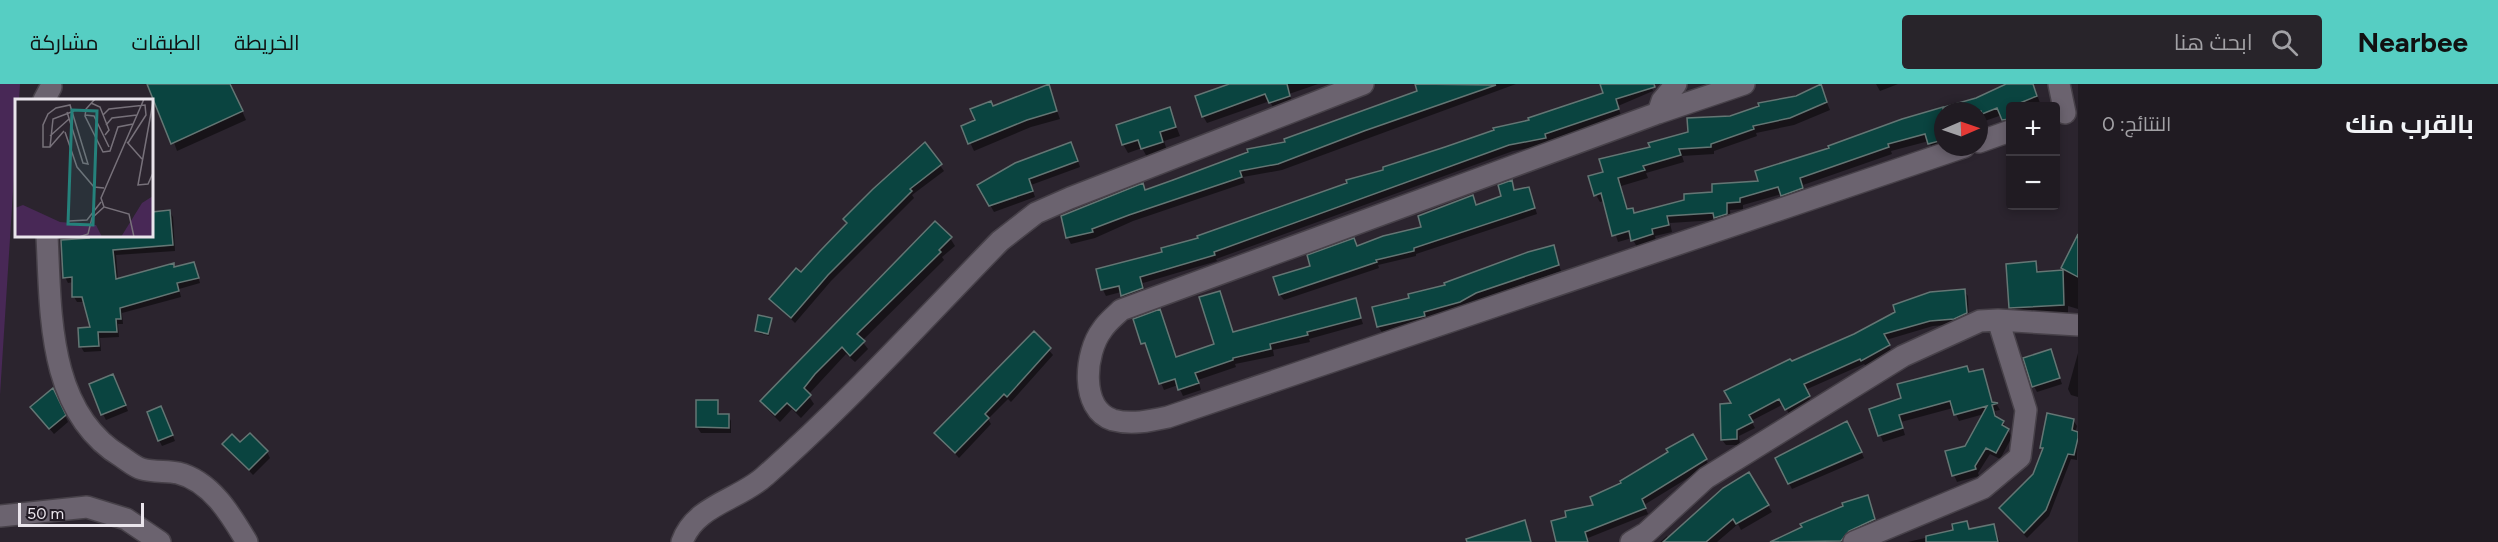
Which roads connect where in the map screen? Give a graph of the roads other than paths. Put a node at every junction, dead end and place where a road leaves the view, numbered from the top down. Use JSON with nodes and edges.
{"nodes":[{"id":1,"x":1363,"y":84,"type":"edge"},
{"id":2,"x":1676,"y":84,"type":"edge"},
{"id":3,"x":1744,"y":84,"type":"edge"},
{"id":4,"x":2059,"y":84,"type":"edge"},
{"id":5,"x":2066,"y":112,"type":"edge"},
{"id":6,"x":1658,"y":113,"type":"junction"},
{"id":7,"x":2006,"y":132,"type":"edge"},
{"id":8,"x":1988,"y":139,"type":"edge"},
{"id":9,"x":1937,"y":156,"type":"edge"},
{"id":10,"x":47,"y":237,"type":"edge"},
{"id":11,"x":1998,"y":320,"type":"junction"},
{"id":12,"x":2078,"y":326,"type":"edge"},
{"id":13,"x":0,"y":516,"type":"edge"},
{"id":14,"x":160,"y":542,"type":"edge"},
{"id":15,"x":247,"y":542,"type":"edge"},
{"id":16,"x":682,"y":542,"type":"edge"},
{"id":17,"x":1631,"y":542,"type":"edge"},
{"id":18,"x":1854,"y":542,"type":"edge"}],
"edges":[{"from":1,"to":16,"type":"street"},
{"from":2,"to":6,"type":"street"},
{"from":3,"to":6,"type":"street"},
{"from":4,"to":5,"type":"street"},
{"from":6,"to":9,"type":"street"},
{"from":7,"to":8,"type":"street"},
{"from":10,"to":15,"type":"street"},
{"from":11,"to":12,"type":"street"},
{"from":11,"to":17,"type":"street"},
{"from":11,"to":18,"type":"street"},
{"from":13,"to":14,"type":"street"}]}
